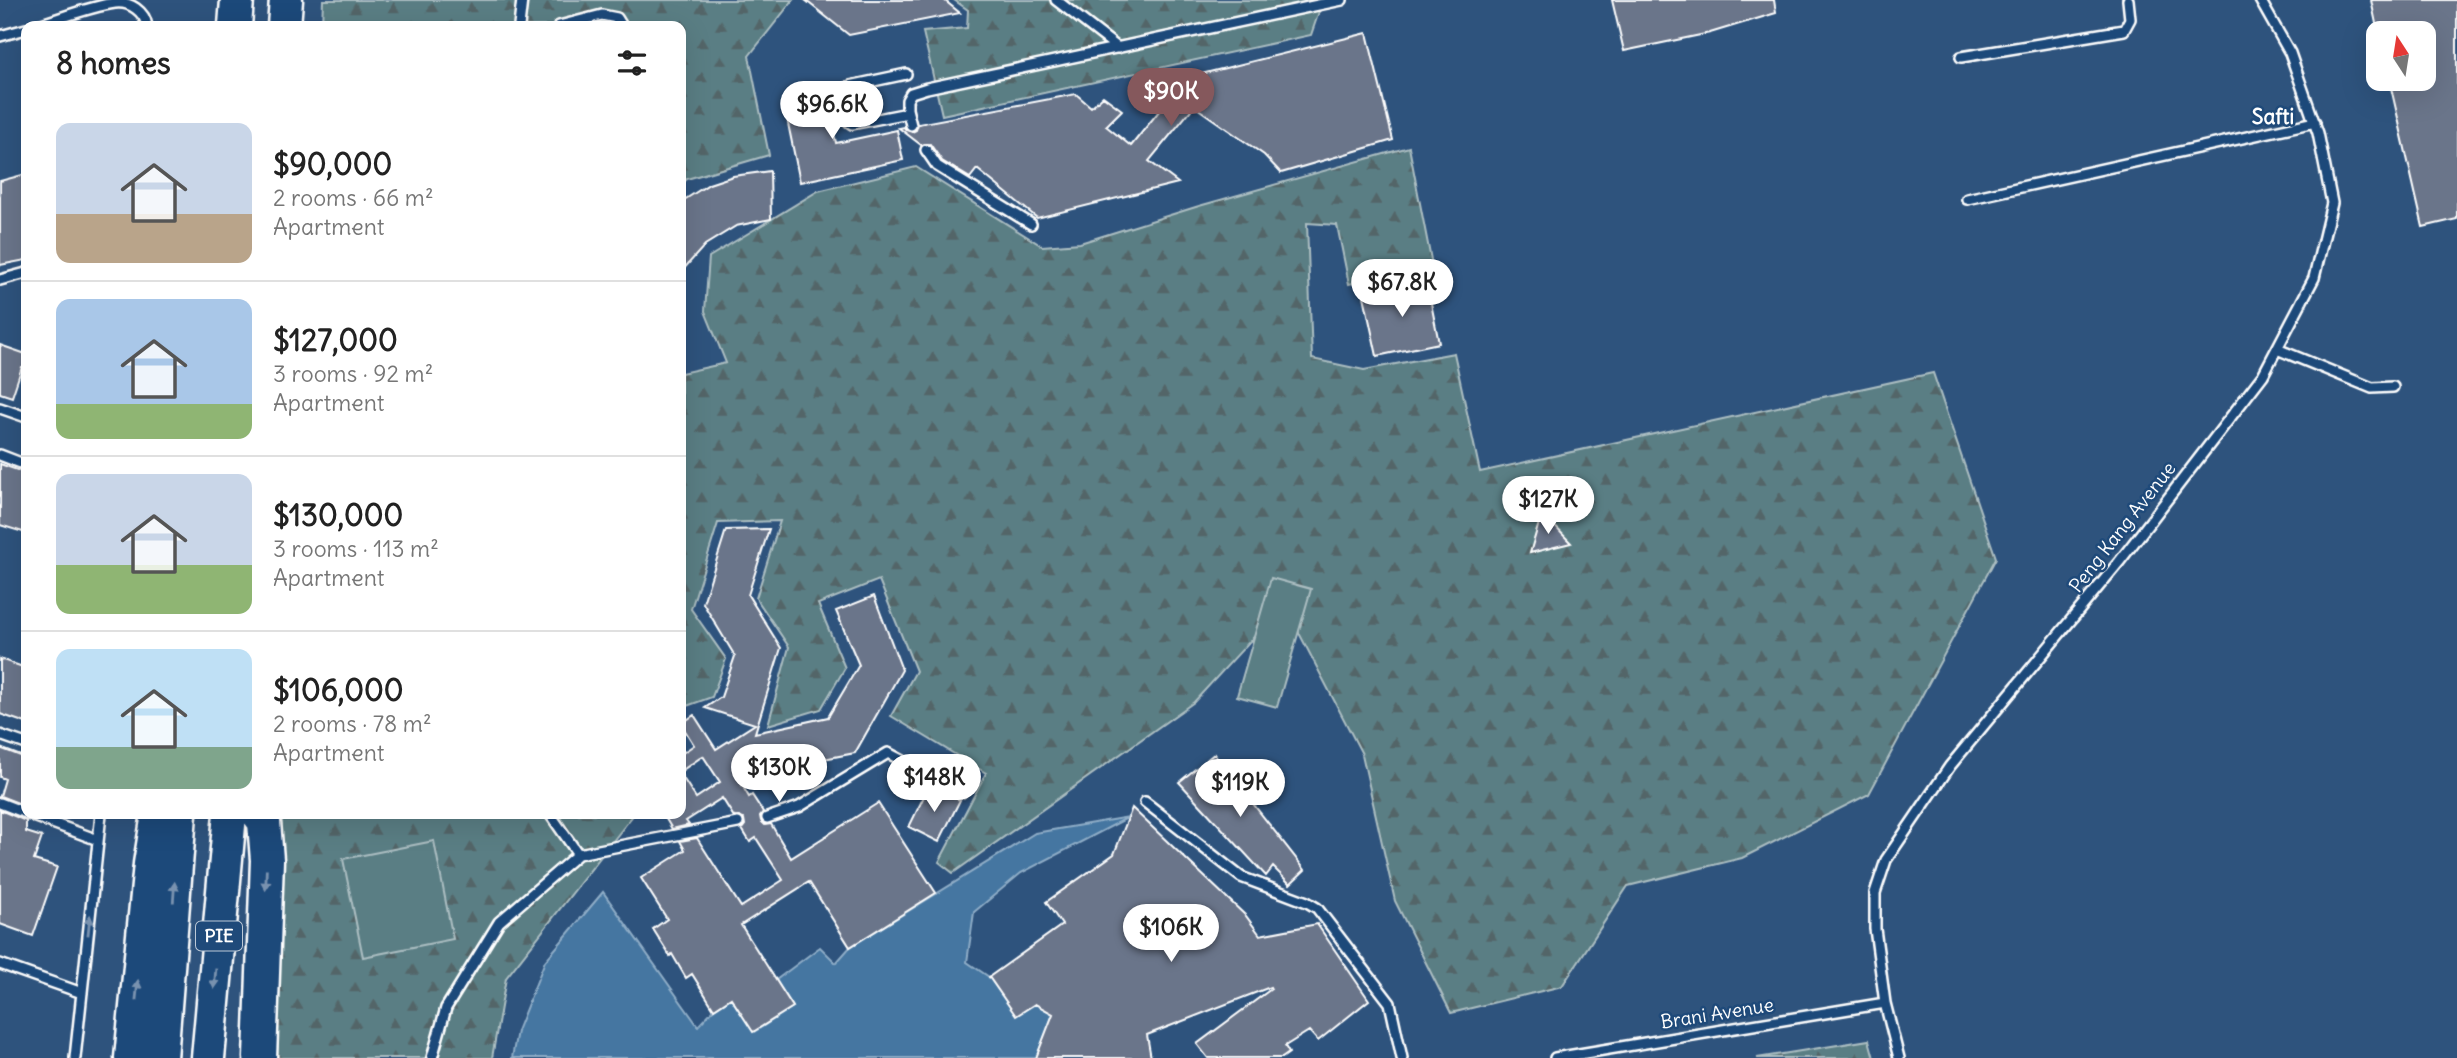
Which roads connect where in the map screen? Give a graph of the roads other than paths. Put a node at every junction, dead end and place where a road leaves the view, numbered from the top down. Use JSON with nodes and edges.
{"nodes":[{"id":1,"x":237,"y":0,"type":"edge"},
{"id":2,"x":285,"y":0,"type":"edge"},
{"id":3,"x":522,"y":0,"type":"edge"},
{"id":4,"x":1056,"y":0,"type":"edge"},
{"id":5,"x":1342,"y":0,"type":"edge"},
{"id":6,"x":2128,"y":0,"type":"edge"},
{"id":7,"x":2260,"y":0,"type":"edge"},
{"id":8,"x":52,"y":21,"type":"edge"},
{"id":9,"x":146,"y":21,"type":"edge"},
{"id":10,"x":235,"y":21,"type":"edge"},
{"id":11,"x":284,"y":21,"type":"edge"},
{"id":12,"x":520,"y":21,"type":"edge"},
{"id":13,"x":579,"y":21,"type":"edge"},
{"id":14,"x":619,"y":21,"type":"edge"},
{"id":15,"x":21,"y":30,"type":"edge"},
{"id":16,"x":0,"y":36,"type":"edge"},
{"id":17,"x":1118,"y":48,"type":"junction"},
{"id":18,"x":1961,"y":57,"type":"dead end"},
{"id":19,"x":906,"y":74,"type":"dead end"},
{"id":20,"x":908,"y":113,"type":"junction"},
{"id":21,"x":2315,"y":122,"type":"junction"},
{"id":22,"x":911,"y":125,"type":"dead end"},
{"id":23,"x":926,"y":150,"type":"dead end"},
{"id":24,"x":1967,"y":199,"type":"dead end"},
{"id":25,"x":1031,"y":224,"type":"dead end"},
{"id":26,"x":21,"y":274,"type":"edge"},
{"id":27,"x":0,"y":280,"type":"edge"},
{"id":28,"x":2277,"y":349,"type":"junction"},
{"id":29,"x":2393,"y":387,"type":"dead end"},
{"id":30,"x":0,"y":408,"type":"edge"},
{"id":31,"x":21,"y":415,"type":"edge"},
{"id":32,"x":0,"y":455,"type":"edge"},
{"id":33,"x":21,"y":463,"type":"edge"},
{"id":34,"x":0,"y":735,"type":"edge"},
{"id":35,"x":21,"y":742,"type":"edge"},
{"id":36,"x":962,"y":792,"type":"dead end"},
{"id":37,"x":1145,"y":802,"type":"dead end"},
{"id":38,"x":0,"y":803,"type":"edge"},
{"id":39,"x":21,"y":811,"type":"edge"},
{"id":40,"x":767,"y":818,"type":"dead end"},
{"id":41,"x":43,"y":819,"type":"edge"},
{"id":42,"x":100,"y":819,"type":"edge"},
{"id":43,"x":157,"y":819,"type":"edge"},
{"id":44,"x":180,"y":819,"type":"edge"},
{"id":45,"x":230,"y":819,"type":"edge"},
{"id":46,"x":262,"y":819,"type":"edge"},
{"id":47,"x":554,"y":819,"type":"edge"},
{"id":48,"x":738,"y":824,"type":"dead end"},
{"id":49,"x":98,"y":840,"type":"junction"},
{"id":50,"x":578,"y":854,"type":"junction"},
{"id":51,"x":0,"y":964,"type":"edge"},
{"id":52,"x":82,"y":993,"type":"junction"},
{"id":53,"x":1885,"y":1003,"type":"junction"},
{"id":54,"x":75,"y":1058,"type":"edge"},
{"id":55,"x":131,"y":1058,"type":"edge"},
{"id":56,"x":161,"y":1058,"type":"edge"},
{"id":57,"x":208,"y":1058,"type":"edge"},
{"id":58,"x":260,"y":1058,"type":"edge"},
{"id":59,"x":432,"y":1058,"type":"edge"},
{"id":60,"x":1402,"y":1058,"type":"edge"},
{"id":61,"x":1555,"y":1058,"type":"edge"},
{"id":62,"x":1899,"y":1058,"type":"edge"}],
"edges":[{"from":1,"to":10,"type":"highway"},
{"from":2,"to":11,"type":"highway"},
{"from":3,"to":12,"type":"lane"},
{"from":4,"to":17,"type":"lane"},
{"from":5,"to":17,"type":"lane"},
{"from":6,"to":18,"type":"lane"},
{"from":7,"to":21,"type":"lane","name":"Peng Kang Avenue"},
{"from":8,"to":9,"type":"lane"},
{"from":13,"to":14,"type":"lane"},
{"from":15,"to":16,"type":"lane"},
{"from":17,"to":20,"type":"lane"},
{"from":19,"to":20,"type":"lane"},
{"from":20,"to":22,"type":"lane"},
{"from":21,"to":24,"type":"lane"},
{"from":21,"to":28,"type":"lane","name":"Peng Kang Avenue"},
{"from":23,"to":25,"type":"lane"},
{"from":26,"to":27,"type":"lane"},
{"from":28,"to":29,"type":"lane"},
{"from":28,"to":53,"type":"lane","name":"Peng Kang Avenue"},
{"from":30,"to":31,"type":"lane"},
{"from":32,"to":33,"type":"lane"},
{"from":34,"to":35,"type":"lane"},
{"from":36,"to":40,"type":"lane"},
{"from":37,"to":60,"type":"lane"},
{"from":38,"to":39,"type":"lane"},
{"from":41,"to":49,"type":"lane"},
{"from":42,"to":49,"type":"lane"},
{"from":55,"to":43,"type":"highway","one_way":true},
{"from":56,"to":44,"type":"highway","number":"PIE","one_way":true},
{"from":45,"to":57,"type":"highway","number":"PIE","one_way":true},
{"from":46,"to":58,"type":"highway","one_way":true},
{"from":47,"to":50,"type":"lane"},
{"from":48,"to":50,"type":"lane"},
{"from":52,"to":49,"type":"lane","one_way":true},
{"from":50,"to":59,"type":"lane"},
{"from":51,"to":52,"type":"lane"},
{"from":52,"to":54,"type":"lane"},
{"from":53,"to":61,"type":"lane","name":"Brani Avenue"},
{"from":53,"to":62,"type":"lane","name":"Peng Kang Avenue"}]}
